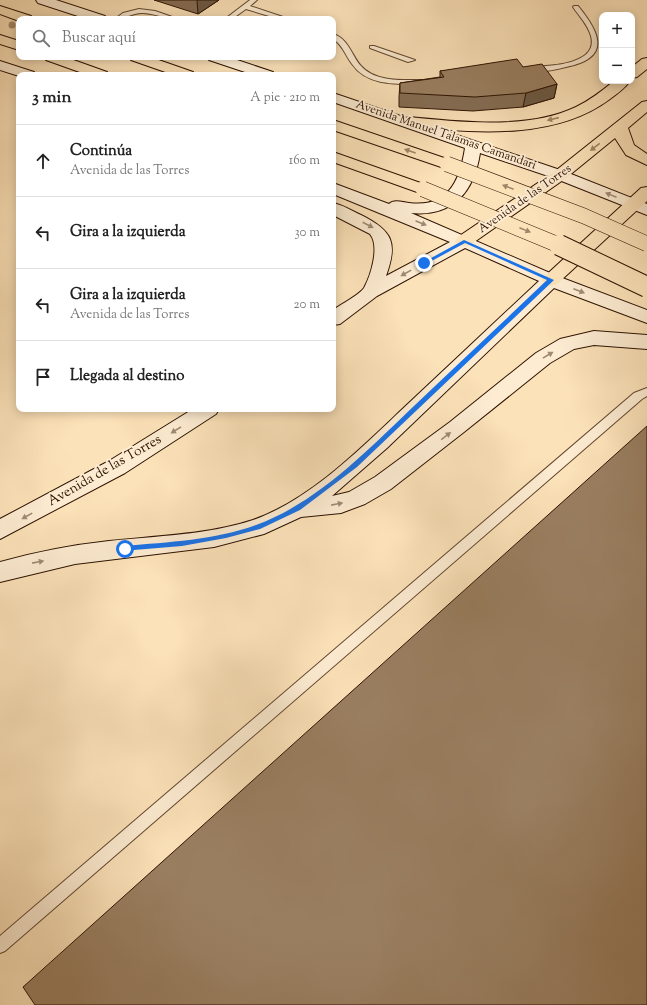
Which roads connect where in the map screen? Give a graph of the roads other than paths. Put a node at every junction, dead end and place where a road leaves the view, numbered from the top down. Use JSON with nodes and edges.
{"nodes":[{"id":1,"x":43,"y":0,"type":"edge"},
{"id":2,"x":254,"y":0,"type":"edge"},
{"id":3,"x":245,"y":7,"type":"junction"},
{"id":4,"x":576,"y":7,"type":"dead end"},
{"id":5,"x":0,"y":10,"type":"edge"},
{"id":6,"x":17,"y":16,"type":"edge"},
{"id":7,"x":91,"y":16,"type":"edge"},
{"id":8,"x":122,"y":16,"type":"edge"},
{"id":9,"x":166,"y":16,"type":"edge"},
{"id":10,"x":232,"y":16,"type":"edge"},
{"id":11,"x":276,"y":16,"type":"edge"},
{"id":12,"x":336,"y":38,"type":"edge"},
{"id":13,"x":0,"y":39,"type":"edge"},
{"id":14,"x":345,"y":44,"type":"junction"},
{"id":15,"x":16,"y":45,"type":"edge"},
{"id":16,"x":336,"y":46,"type":"edge"},
{"id":17,"x":372,"y":47,"type":"dead end"},
{"id":18,"x":60,"y":60,"type":"edge"},
{"id":19,"x":145,"y":60,"type":"edge"},
{"id":20,"x":223,"y":60,"type":"edge"},
{"id":21,"x":412,"y":60,"type":"dead end"},
{"id":22,"x":647,"y":62,"type":"edge"},
{"id":23,"x":0,"y":64,"type":"edge"},
{"id":24,"x":520,"y":70,"type":"edge"},
{"id":25,"x":21,"y":72,"type":"edge"},
{"id":26,"x":94,"y":72,"type":"edge"},
{"id":27,"x":179,"y":72,"type":"edge"},
{"id":28,"x":259,"y":72,"type":"edge"},
{"id":29,"x":635,"y":72,"type":"edge"},
{"id":30,"x":427,"y":81,"type":"edge"},
{"id":31,"x":619,"y":84,"type":"edge"},
{"id":32,"x":336,"y":98,"type":"edge"},
{"id":33,"x":647,"y":105,"type":"edge"},
{"id":34,"x":409,"y":122,"type":"junction"},
{"id":35,"x":336,"y":126,"type":"edge"},
{"id":36,"x":620,"y":128,"type":"junction"},
{"id":37,"x":473,"y":145,"type":"junction"},
{"id":38,"x":336,"y":158,"type":"edge"},
{"id":39,"x":647,"y":160,"type":"edge"},
{"id":40,"x":560,"y":175,"type":"junction"},
{"id":41,"x":336,"y":189,"type":"edge"},
{"id":42,"x":647,"y":192,"type":"edge"},
{"id":43,"x":374,"y":204,"type":"junction"},
{"id":44,"x":640,"y":207,"type":"edge"},
{"id":45,"x":336,"y":209,"type":"edge"},
{"id":46,"x":464,"y":241,"type":"junction"},
{"id":47,"x":647,"y":244,"type":"edge"},
{"id":48,"x":551,"y":280,"type":"junction"},
{"id":49,"x":647,"y":280,"type":"edge"},
{"id":50,"x":647,"y":287,"type":"edge"},
{"id":51,"x":371,"y":292,"type":"junction"},
{"id":52,"x":647,"y":303,"type":"edge"},
{"id":53,"x":336,"y":317,"type":"edge"},
{"id":54,"x":647,"y":317,"type":"edge"},
{"id":55,"x":647,"y":342,"type":"edge"},
{"id":56,"x":647,"y":392,"type":"edge"},
{"id":57,"x":204,"y":412,"type":"edge"},
{"id":58,"x":298,"y":508,"type":"junction"},
{"id":59,"x":0,"y":530,"type":"edge"},
{"id":60,"x":0,"y":572,"type":"edge"},
{"id":61,"x":0,"y":946,"type":"edge"}],
"edges":[{"from":1,"to":7,"type":"main road"},
{"from":2,"to":3,"type":"lane"},
{"from":3,"to":10,"type":"lane"},
{"from":3,"to":11,"type":"lane"},
{"from":4,"to":24,"type":"lane"},
{"from":5,"to":6,"type":"main road"},
{"from":8,"to":9,"type":"lane"},
{"from":12,"to":14,"type":"lane"},
{"from":13,"to":15,"type":"main road"},
{"from":14,"to":16,"type":"lane"},
{"from":14,"to":30,"type":"lane"},
{"from":17,"to":21,"type":"lane"},
{"from":18,"to":26,"type":"main road"},
{"from":19,"to":27,"type":"main road"},
{"from":20,"to":28,"type":"main road"},
{"from":22,"to":29,"type":"main road"},
{"from":23,"to":25,"type":"main road"},
{"from":31,"to":34,"type":"main road","one_way":true},
{"from":32,"to":34,"type":"main road","name":"Avenida Manuel Talamas Camandari"},
{"from":33,"to":36,"type":"main road","name":"Avenida de las Torres"},
{"from":34,"to":37,"type":"main road","name":"Avenida Manuel Talamas Camandari"},
{"from":47,"to":35,"type":"main road","one_way":true,"bridge":true},
{"from":36,"to":39,"type":"main road"},
{"from":36,"to":40,"type":"main road","name":"Avenida de las Torres","one_way":true},
{"from":37,"to":40,"type":"main road","name":"Avenida Manuel Talamas Camandari"},
{"from":37,"to":43,"type":"main road"},
{"from":38,"to":50,"type":"main road","one_way":true,"bridge":true},
{"from":44,"to":40,"type":"main road","name":"Avenida Manuel Talamas Camandari","one_way":true},
{"from":40,"to":46,"type":"main road","name":"Avenida de las Torres"},
{"from":41,"to":43,"type":"main road"},
{"from":42,"to":44,"type":"main road"},
{"from":43,"to":46,"type":"main road","one_way":true},
{"from":44,"to":48,"type":"main road"},
{"from":45,"to":51,"type":"main road","one_way":true},
{"from":46,"to":48,"type":"main road"},
{"from":46,"to":51,"type":"main road","name":"Avenida de las Torres","one_way":true},
{"from":48,"to":54,"type":"main road","one_way":true},
{"from":48,"to":58,"type":"main road"},
{"from":49,"to":52,"type":"main road"},
{"from":51,"to":53,"type":"main road","name":"Avenida de las Torres"},
{"from":58,"to":55,"type":"main road","one_way":true},
{"from":56,"to":61,"type":"lane"},
{"from":57,"to":59,"type":"main road","name":"Avenida de las Torres","one_way":true},
{"from":60,"to":58,"type":"main road","one_way":true}]}
